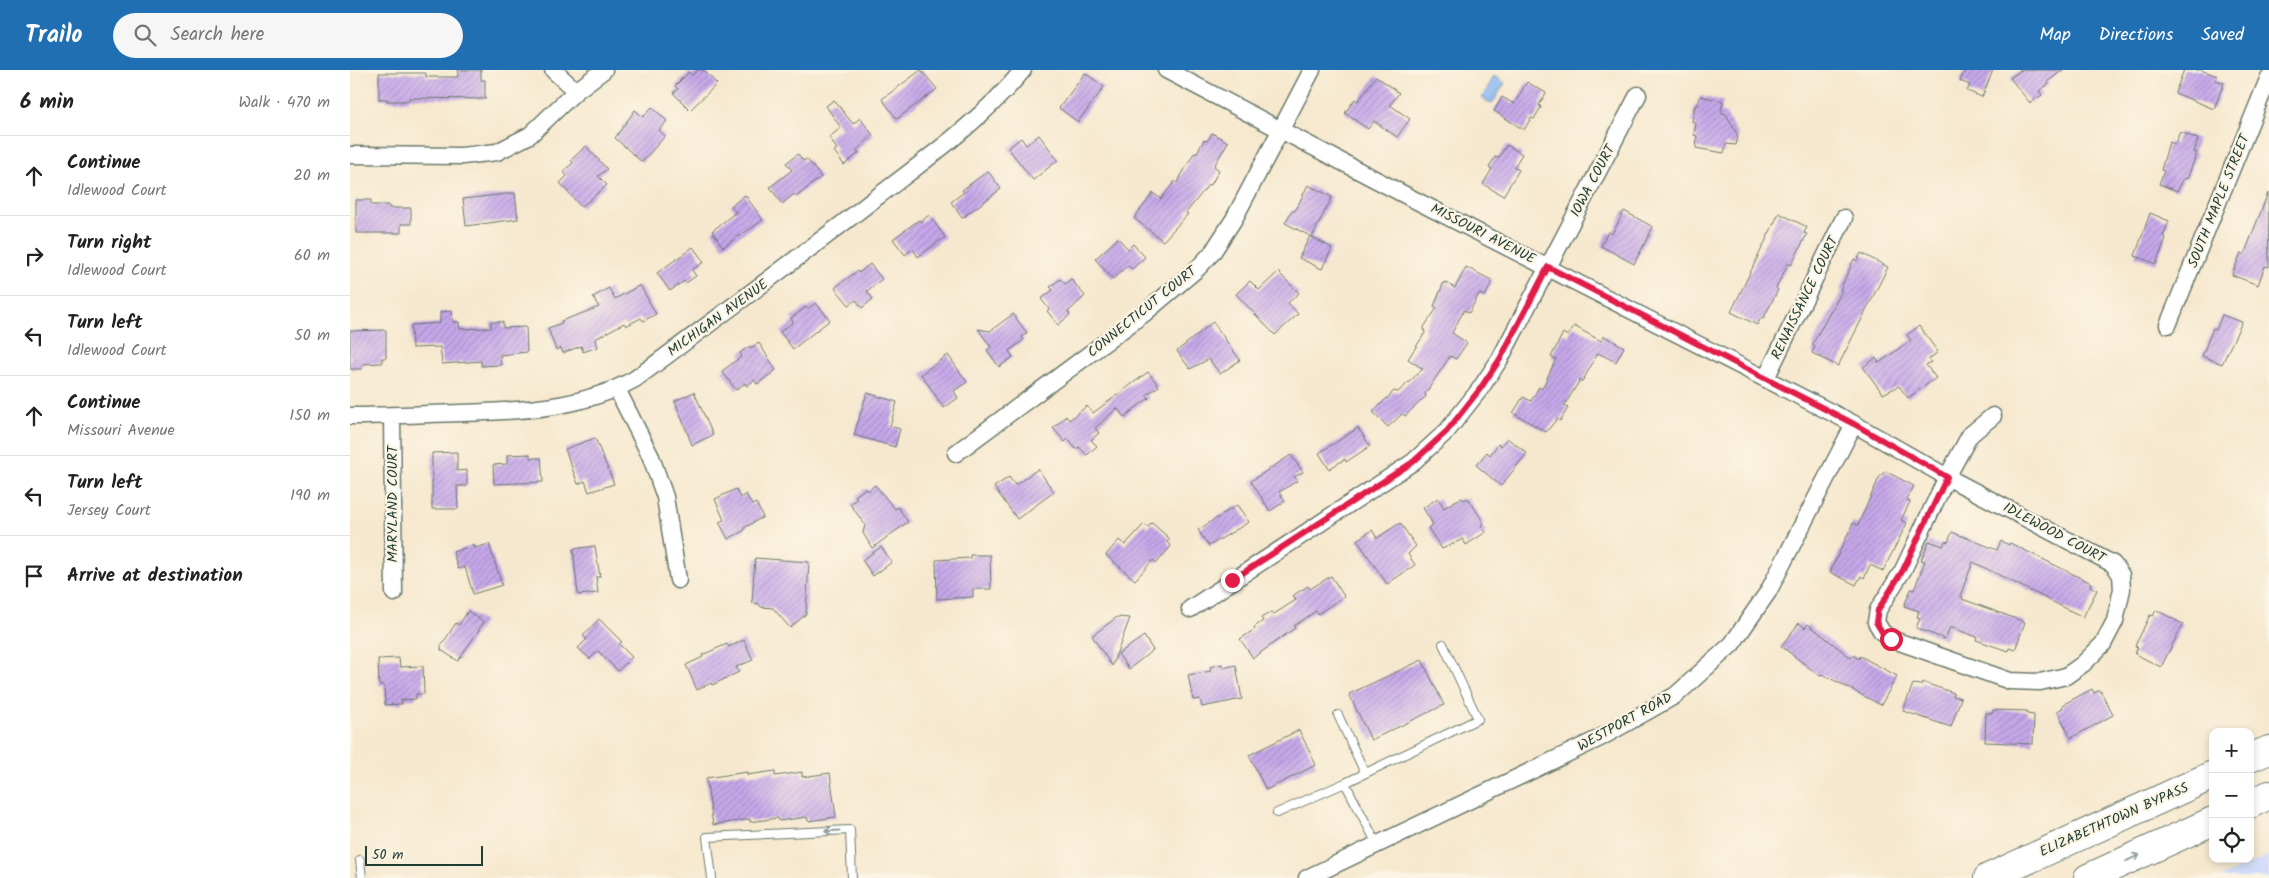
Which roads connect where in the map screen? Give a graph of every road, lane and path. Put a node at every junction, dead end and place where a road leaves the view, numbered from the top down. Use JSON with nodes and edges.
{"nodes":[{"id":1,"x":553,"y":70,"type":"edge"},
{"id":2,"x":604,"y":70,"type":"edge"},
{"id":3,"x":1023,"y":70,"type":"edge"},
{"id":4,"x":1166,"y":70,"type":"edge"},
{"id":5,"x":1312,"y":70,"type":"edge"},
{"id":6,"x":2269,"y":78,"type":"edge"},
{"id":7,"x":576,"y":91,"type":"junction"},
{"id":8,"x":1638,"y":95,"type":"dead end"},
{"id":9,"x":1281,"y":129,"type":"junction"},
{"id":10,"x":350,"y":155,"type":"edge"},
{"id":11,"x":1844,"y":218,"type":"dead end"},
{"id":12,"x":1548,"y":267,"type":"junction"},
{"id":13,"x":2168,"y":325,"type":"dead end"},
{"id":14,"x":1766,"y":378,"type":"junction"},
{"id":15,"x":617,"y":389,"type":"junction"},
{"id":16,"x":350,"y":416,"type":"edge"},
{"id":17,"x":392,"y":416,"type":"junction"},
{"id":18,"x":1993,"y":416,"type":"dead end"},
{"id":19,"x":1854,"y":424,"type":"junction"},
{"id":20,"x":956,"y":453,"type":"dead end"},
{"id":21,"x":1947,"y":477,"type":"junction"},
{"id":22,"x":678,"y":580,"type":"dead end"},
{"id":23,"x":394,"y":593,"type":"dead end"},
{"id":24,"x":1190,"y":608,"type":"dead end"},
{"id":25,"x":1443,"y":644,"type":"dead end"},
{"id":26,"x":1338,"y":715,"type":"dead end"},
{"id":27,"x":2269,"y":750,"type":"edge"},
{"id":28,"x":2254,"y":756,"type":"edge"},
{"id":29,"x":1365,"y":773,"type":"junction"},
{"id":30,"x":2209,"y":777,"type":"edge"},
{"id":31,"x":1345,"y":783,"type":"junction"},
{"id":32,"x":2269,"y":795,"type":"edge"},
{"id":33,"x":2254,"y":802,"type":"edge"},
{"id":34,"x":1277,"y":813,"type":"dead end"},
{"id":35,"x":2209,"y":823,"type":"edge"},
{"id":36,"x":1377,"y":844,"type":"junction"},
{"id":37,"x":360,"y":860,"type":"dead end"},
{"id":38,"x":362,"y":878,"type":"edge"},
{"id":39,"x":712,"y":878,"type":"edge"},
{"id":40,"x":852,"y":878,"type":"edge"},
{"id":41,"x":1306,"y":878,"type":"edge"},
{"id":42,"x":1988,"y":878,"type":"edge"},
{"id":43,"x":2088,"y":878,"type":"edge"}],
"edges":[{"from":1,"to":7,"type":"street"},
{"from":2,"to":7,"type":"street"},
{"from":3,"to":15,"type":"street","name":"MICHIGAN AVENUE"},
{"from":4,"to":9,"type":"street","name":"MISSOURI AVENUE"},
{"from":5,"to":9,"type":"street","name":"CONNECTICUT COURT"},
{"from":6,"to":13,"type":"street","name":"SOUTH MAPLE STREET"},
{"from":7,"to":10,"type":"street"},
{"from":8,"to":12,"type":"street","name":"IOWA COURT"},
{"from":9,"to":12,"type":"street","name":"MISSOURI AVENUE"},
{"from":9,"to":20,"type":"street","name":"CONNECTICUT COURT"},
{"from":11,"to":14,"type":"street","name":"RENAISSANCE COURT"},
{"from":12,"to":14,"type":"street","name":"MISSOURI AVENUE"},
{"from":12,"to":24,"type":"street","name":"IOWA COURT"},
{"from":14,"to":19,"type":"street","name":"MISSOURI AVENUE"},
{"from":15,"to":17,"type":"street","name":"MICHIGAN AVENUE"},
{"from":15,"to":22,"type":"street"},
{"from":16,"to":17,"type":"street","name":"MICHIGAN AVENUE"},
{"from":17,"to":23,"type":"street","name":"MARYLAND COURT"},
{"from":18,"to":21,"type":"street"},
{"from":19,"to":21,"type":"street","name":"IDLEWOOD COURT"},
{"from":19,"to":36,"type":"street","name":"WESTPORT ROAD"},
{"from":21,"to":21,"type":"street","name":"IDLEWOOD COURT"},
{"from":25,"to":29,"type":"lane"},
{"from":26,"to":29,"type":"lane"},
{"from":27,"to":28,"type":"highway"},
{"from":29,"to":31,"type":"lane"},
{"from":30,"to":42,"type":"highway","name":"ELIZABETHTOWN BYPASS"},
{"from":31,"to":34,"type":"lane"},
{"from":31,"to":36,"type":"lane"},
{"from":32,"to":33,"type":"highway"},
{"from":43,"to":35,"type":"highway","one_way":true},
{"from":36,"to":41,"type":"street","name":"WESTPORT ROAD"},
{"from":37,"to":38,"type":"lane"},
{"from":40,"to":39,"type":"lane","one_way":true}]}
